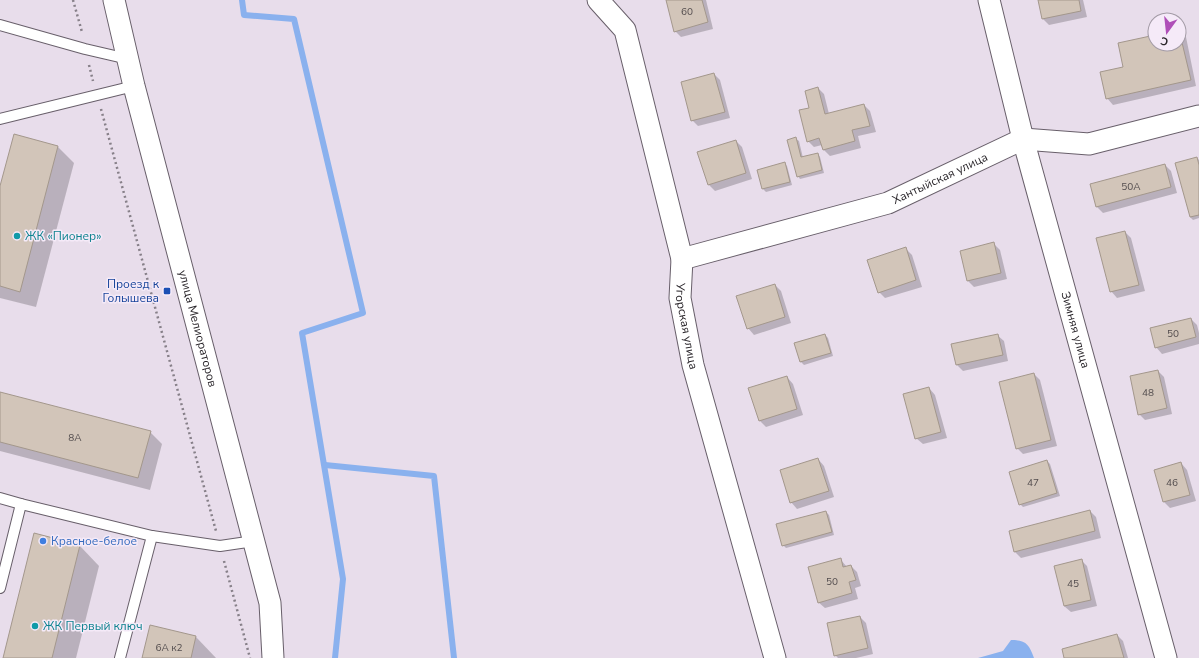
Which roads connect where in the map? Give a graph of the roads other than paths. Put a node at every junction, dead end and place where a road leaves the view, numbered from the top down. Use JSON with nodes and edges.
{"nodes":[{"id":1,"x":114,"y":0,"type":"edge"},
{"id":2,"x":598,"y":0,"type":"edge"},
{"id":3,"x":989,"y":0,"type":"edge"},
{"id":4,"x":0,"y":25,"type":"edge"},
{"id":5,"x":128,"y":59,"type":"junction"},
{"id":6,"x":134,"y":86,"type":"junction"},
{"id":7,"x":1199,"y":116,"type":"edge"},
{"id":8,"x":0,"y":119,"type":"edge"},
{"id":9,"x":1024,"y":139,"type":"junction"},
{"id":10,"x":682,"y":259,"type":"junction"},
{"id":11,"x":0,"y":498,"type":"edge"},
{"id":12,"x":21,"y":504,"type":"junction"},
{"id":13,"x":152,"y":536,"type":"junction"},
{"id":14,"x":254,"y":541,"type":"junction"},
{"id":15,"x":0,"y":588,"type":"edge"},
{"id":16,"x":120,"y":658,"type":"edge"},
{"id":17,"x":273,"y":658,"type":"edge"},
{"id":18,"x":775,"y":658,"type":"edge"},
{"id":19,"x":1166,"y":658,"type":"edge"}],
"edges":[{"from":1,"to":5,"type":"street","name":"улица Мелиораторов"},
{"from":2,"to":10,"type":"street","name":"Угорская улица"},
{"from":3,"to":9,"type":"street","name":"Зимняя улица"},
{"from":4,"to":5,"type":"lane"},
{"from":5,"to":6,"type":"street","name":"улица Мелиораторов"},
{"from":6,"to":8,"type":"lane"},
{"from":6,"to":14,"type":"street","name":"улица Мелиораторов"},
{"from":7,"to":9,"type":"street","name":"Хантыйская улица"},
{"from":9,"to":10,"type":"street","name":"Хантыйская улица"},
{"from":9,"to":19,"type":"street","name":"Зимняя улица"},
{"from":10,"to":18,"type":"street","name":"Угорская улица"},
{"from":11,"to":12,"type":"lane"},
{"from":12,"to":13,"type":"lane"},
{"from":12,"to":15,"type":"lane"},
{"from":13,"to":14,"type":"lane"},
{"from":13,"to":16,"type":"lane"},
{"from":14,"to":17,"type":"street","name":"улица Мелиораторов"}]}
